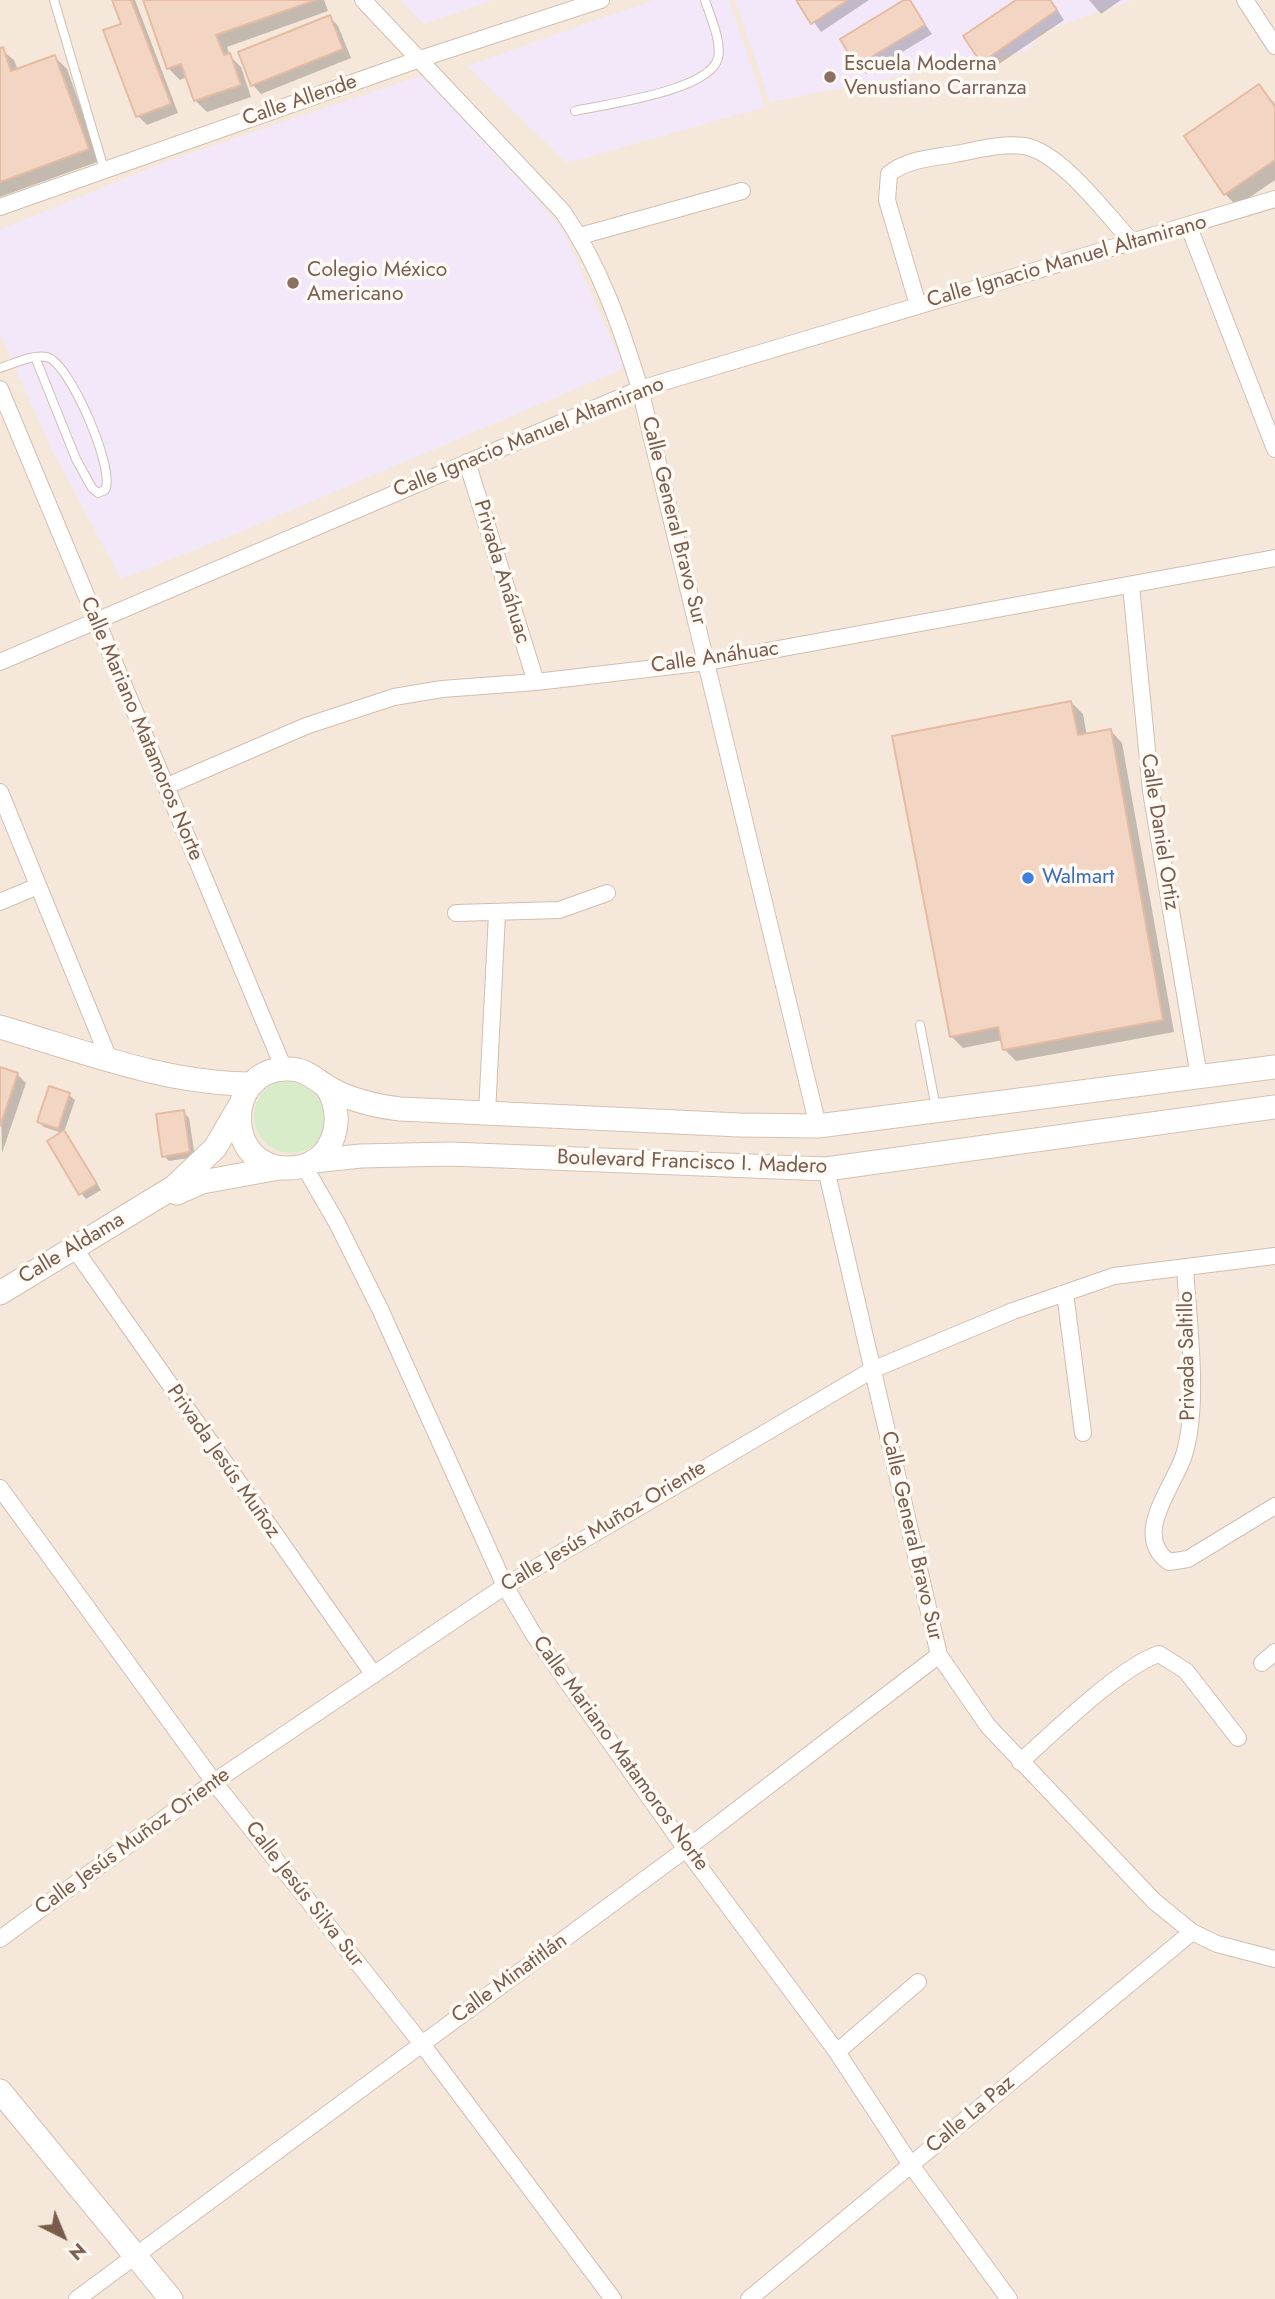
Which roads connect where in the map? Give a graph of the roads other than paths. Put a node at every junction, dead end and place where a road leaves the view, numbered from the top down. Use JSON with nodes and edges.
{"nodes":[{"id":1,"x":54,"y":0,"type":"edge"},
{"id":2,"x":363,"y":0,"type":"edge"},
{"id":3,"x":601,"y":0,"type":"edge"},
{"id":4,"x":705,"y":0,"type":"edge"},
{"id":5,"x":1245,"y":0,"type":"edge"},
{"id":6,"x":1275,"y":47,"type":"edge"},
{"id":7,"x":420,"y":60,"type":"junction"},
{"id":8,"x":575,"y":111,"type":"dead end"},
{"id":9,"x":104,"y":169,"type":"junction"},
{"id":10,"x":742,"y":191,"type":"dead end"},
{"id":11,"x":1275,"y":199,"type":"edge"},
{"id":12,"x":0,"y":206,"type":"edge"},
{"id":13,"x":1189,"y":227,"type":"junction"},
{"id":14,"x":580,"y":236,"type":"junction"},
{"id":15,"x":1132,"y":242,"type":"junction"},
{"id":16,"x":918,"y":305,"type":"junction"},
{"id":17,"x":35,"y":357,"type":"junction"},
{"id":18,"x":0,"y":369,"type":"edge"},
{"id":19,"x":640,"y":389,"type":"junction"},
{"id":20,"x":0,"y":390,"type":"edge"},
{"id":21,"x":1275,"y":449,"type":"edge"},
{"id":22,"x":467,"y":462,"type":"junction"},
{"id":23,"x":1275,"y":558,"type":"edge"},
{"id":24,"x":1131,"y":586,"type":"junction"},
{"id":25,"x":95,"y":621,"type":"junction"},
{"id":26,"x":0,"y":662,"type":"edge"},
{"id":27,"x":707,"y":662,"type":"junction"},
{"id":28,"x":536,"y":682,"type":"junction"},
{"id":29,"x":167,"y":786,"type":"junction"},
{"id":30,"x":0,"y":792,"type":"edge"},
{"id":31,"x":38,"y":886,"type":"junction"},
{"id":32,"x":607,"y":893,"type":"dead end"},
{"id":33,"x":0,"y":902,"type":"edge"},
{"id":34,"x":456,"y":914,"type":"dead end"},
{"id":35,"x":497,"y":914,"type":"junction"},
{"id":36,"x":920,"y":1025,"type":"dead end"},
{"id":37,"x":0,"y":1027,"type":"edge"},
{"id":38,"x":110,"y":1059,"type":"junction"},
{"id":39,"x":1275,"y":1067,"type":"edge"},
{"id":40,"x":284,"y":1069,"type":"junction"},
{"id":41,"x":1199,"y":1077,"type":"junction"},
{"id":42,"x":252,"y":1084,"type":"junction"},
{"id":43,"x":327,"y":1087,"type":"junction"},
{"id":44,"x":240,"y":1105,"type":"junction"},
{"id":45,"x":1275,"y":1107,"type":"edge"},
{"id":46,"x":937,"y":1112,"type":"junction"},
{"id":47,"x":487,"y":1114,"type":"junction"},
{"id":48,"x":818,"y":1126,"type":"junction"},
{"id":49,"x":309,"y":1163,"type":"junction"},
{"id":50,"x":280,"y":1168,"type":"junction"},
{"id":51,"x":826,"y":1169,"type":"junction"},
{"id":52,"x":145,"y":1206,"type":"junction"},
{"id":53,"x":74,"y":1248,"type":"junction"},
{"id":54,"x":1275,"y":1256,"type":"edge"},
{"id":55,"x":1185,"y":1267,"type":"junction"},
{"id":56,"x":0,"y":1293,"type":"edge"},
{"id":57,"x":1065,"y":1293,"type":"junction"},
{"id":58,"x":872,"y":1370,"type":"junction"},
{"id":59,"x":1083,"y":1433,"type":"dead end"},
{"id":60,"x":0,"y":1488,"type":"edge"},
{"id":61,"x":1275,"y":1506,"type":"edge"},
{"id":62,"x":505,"y":1586,"type":"junction"},
{"id":63,"x":1275,"y":1652,"type":"edge"},
{"id":64,"x":939,"y":1655,"type":"junction"},
{"id":65,"x":1262,"y":1663,"type":"dead end"},
{"id":66,"x":374,"y":1675,"type":"junction"},
{"id":67,"x":1238,"y":1738,"type":"dead end"},
{"id":68,"x":1020,"y":1762,"type":"junction"},
{"id":69,"x":214,"y":1782,"type":"junction"},
{"id":70,"x":686,"y":1849,"type":"junction"},
{"id":71,"x":1192,"y":1932,"type":"junction"},
{"id":72,"x":0,"y":1939,"type":"edge"},
{"id":73,"x":1275,"y":1959,"type":"edge"},
{"id":74,"x":918,"y":1982,"type":"dead end"},
{"id":75,"x":422,"y":2044,"type":"junction"},
{"id":76,"x":837,"y":2052,"type":"junction"},
{"id":77,"x":0,"y":2091,"type":"edge"},
{"id":78,"x":911,"y":2165,"type":"junction"},
{"id":79,"x":134,"y":2257,"type":"junction"},
{"id":80,"x":77,"y":2299,"type":"edge"},
{"id":81,"x":171,"y":2299,"type":"edge"},
{"id":82,"x":613,"y":2299,"type":"edge"},
{"id":83,"x":749,"y":2299,"type":"edge"},
{"id":84,"x":1009,"y":2299,"type":"edge"}],
"edges":[{"from":1,"to":9,"type":"lane"},
{"from":2,"to":7,"type":"street","name":"Calle General Bravo Sur"},
{"from":3,"to":7,"type":"street","name":"Calle Allende"},
{"from":4,"to":8,"type":"lane"},
{"from":5,"to":6,"type":"street"},
{"from":7,"to":9,"type":"street","name":"Calle Allende"},
{"from":7,"to":14,"type":"street","name":"Calle General Bravo Sur"},
{"from":9,"to":12,"type":"street","name":"Calle Allende"},
{"from":10,"to":14,"type":"street"},
{"from":11,"to":13,"type":"street","name":"Calle Ignacio Manuel Altamirano"},
{"from":13,"to":15,"type":"street","name":"Calle Ignacio Manuel Altamirano"},
{"from":13,"to":21,"type":"street"},
{"from":14,"to":19,"type":"street","name":"Calle General Bravo Sur"},
{"from":15,"to":16,"type":"street","name":"Calle Ignacio Manuel Altamirano"},
{"from":15,"to":16,"type":"street"},
{"from":16,"to":19,"type":"street","name":"Calle Ignacio Manuel Altamirano"},
{"from":17,"to":17,"type":"lane"},
{"from":17,"to":18,"type":"lane"},
{"from":19,"to":22,"type":"street","name":"Calle Ignacio Manuel Altamirano"},
{"from":19,"to":27,"type":"street","name":"Calle General Bravo Sur"},
{"from":20,"to":25,"type":"street","name":"Calle Mariano Matamoros Norte"},
{"from":22,"to":25,"type":"street","name":"Calle Ignacio Manuel Altamirano"},
{"from":22,"to":28,"type":"street","name":"Privada Anáhuac"},
{"from":23,"to":24,"type":"street","name":"Calle Anáhuac"},
{"from":24,"to":27,"type":"street","name":"Calle Anáhuac"},
{"from":24,"to":41,"type":"street","name":"Calle Daniel Ortiz"},
{"from":25,"to":26,"type":"street","name":"Calle Ignacio Manuel Altamirano"},
{"from":25,"to":29,"type":"street","name":"Calle Mariano Matamoros Norte"},
{"from":27,"to":28,"type":"street","name":"Calle Anáhuac"},
{"from":27,"to":48,"type":"street","name":"Calle General Bravo Sur"},
{"from":28,"to":29,"type":"street","name":"Calle Anáhuac"},
{"from":29,"to":40,"type":"street","name":"Calle Mariano Matamoros Norte"},
{"from":30,"to":31,"type":"street"},
{"from":31,"to":33,"type":"street"},
{"from":31,"to":38,"type":"street"},
{"from":32,"to":35,"type":"street"},
{"from":34,"to":35,"type":"street"},
{"from":35,"to":47,"type":"street"},
{"from":36,"to":46,"type":"lane"},
{"from":37,"to":38,"type":"main road"},
{"from":38,"to":42,"type":"main road"},
{"from":39,"to":41,"type":"main road","name":"Boulevard Francisco I. Madero"},
{"from":40,"to":42,"type":"main road"},
{"from":40,"to":43,"type":"main road"},
{"from":41,"to":46,"type":"main road","name":"Boulevard Francisco I. Madero"},
{"from":42,"to":44,"type":"main road"},
{"from":43,"to":47,"type":"main road","name":"Boulevard Francisco I. Madero"},
{"from":43,"to":49,"type":"main road"},
{"from":44,"to":50,"type":"main road"},
{"from":44,"to":52,"type":"main road","name":"Calle Aldama"},
{"from":45,"to":51,"type":"main road","name":"Boulevard Francisco I. Madero"},
{"from":46,"to":48,"type":"main road","name":"Boulevard Francisco I. Madero"},
{"from":47,"to":48,"type":"main road","name":"Boulevard Francisco I. Madero"},
{"from":49,"to":50,"type":"main road"},
{"from":49,"to":51,"type":"main road","name":"Boulevard Francisco I. Madero"},
{"from":49,"to":62,"type":"street","name":"Calle Mariano Matamoros Norte"},
{"from":50,"to":52,"type":"main road","name":"Calle Aldama"},
{"from":51,"to":58,"type":"street","name":"Calle General Bravo Sur"},
{"from":52,"to":53,"type":"main road","name":"Calle Aldama"},
{"from":53,"to":56,"type":"main road","name":"Calle Aldama"},
{"from":53,"to":66,"type":"street","name":"Privada Jesús Muñoz"},
{"from":54,"to":55,"type":"street","name":"Calle Jesús Muñoz Oriente"},
{"from":55,"to":57,"type":"street","name":"Calle Jesús Muñoz Oriente"},
{"from":55,"to":61,"type":"street","name":"Privada Saltillo"},
{"from":57,"to":58,"type":"street","name":"Calle Jesús Muñoz Oriente"},
{"from":57,"to":59,"type":"street"},
{"from":58,"to":62,"type":"street","name":"Calle Jesús Muñoz Oriente"},
{"from":58,"to":64,"type":"street","name":"Calle General Bravo Sur"},
{"from":60,"to":69,"type":"street","name":"Calle Jesús Silva Sur"},
{"from":62,"to":66,"type":"street","name":"Calle Jesús Muñoz Oriente"},
{"from":62,"to":70,"type":"street","name":"Calle Mariano Matamoros Norte"},
{"from":63,"to":65,"type":"street"},
{"from":64,"to":68,"type":"street","name":"Calle General Bravo Sur"},
{"from":64,"to":70,"type":"street","name":"Calle Minatitlán"},
{"from":66,"to":69,"type":"street","name":"Calle Jesús Muñoz Oriente"},
{"from":67,"to":68,"type":"street"},
{"from":68,"to":71,"type":"street","name":"Calle General Bravo Sur"},
{"from":69,"to":72,"type":"street","name":"Calle Jesús Muñoz Oriente"},
{"from":69,"to":75,"type":"street","name":"Calle Jesús Silva Sur"},
{"from":70,"to":75,"type":"street","name":"Calle Minatitlán"},
{"from":70,"to":76,"type":"street","name":"Calle Mariano Matamoros Norte"},
{"from":71,"to":73,"type":"street","name":"Calle General Bravo Sur"},
{"from":71,"to":78,"type":"street","name":"Calle La Paz"},
{"from":74,"to":76,"type":"street"},
{"from":75,"to":79,"type":"street","name":"Calle Minatitlán"},
{"from":75,"to":82,"type":"street","name":"Calle Jesús Silva Sur"},
{"from":76,"to":78,"type":"street","name":"Calle Mariano Matamoros Norte"},
{"from":77,"to":79,"type":"main road"},
{"from":78,"to":83,"type":"street","name":"Calle La Paz"},
{"from":78,"to":84,"type":"street","name":"Calle Mariano Matamoros Norte"},
{"from":79,"to":80,"type":"street","name":"Calle Minatitlán"},
{"from":79,"to":81,"type":"main road"}]}
